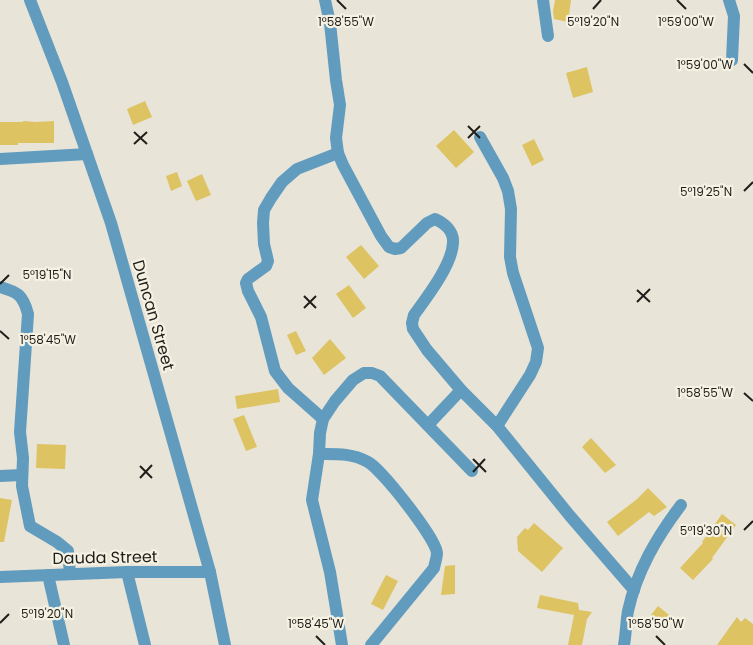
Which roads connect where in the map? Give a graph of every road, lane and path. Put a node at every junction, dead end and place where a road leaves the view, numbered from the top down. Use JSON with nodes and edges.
{"nodes":[{"id":1,"x":30,"y":0,"type":"edge"},
{"id":2,"x":325,"y":0,"type":"edge"},
{"id":3,"x":543,"y":0,"type":"edge"},
{"id":4,"x":729,"y":0,"type":"edge"},
{"id":5,"x":548,"y":36,"type":"dead end"},
{"id":6,"x":732,"y":60,"type":"dead end"},
{"id":7,"x":480,"y":137,"type":"dead end"},
{"id":8,"x":338,"y":153,"type":"junction"},
{"id":9,"x":87,"y":154,"type":"junction"},
{"id":10,"x":0,"y":159,"type":"edge"},
{"id":11,"x":0,"y":287,"type":"edge"},
{"id":12,"x":461,"y":390,"type":"junction"},
{"id":13,"x":323,"y":419,"type":"junction"},
{"id":14,"x":428,"y":425,"type":"junction"},
{"id":15,"x":497,"y":426,"type":"junction"},
{"id":16,"x":319,"y":454,"type":"junction"},
{"id":17,"x":472,"y":472,"type":"dead end"},
{"id":18,"x":22,"y":475,"type":"junction"},
{"id":19,"x":0,"y":476,"type":"edge"},
{"id":20,"x":681,"y":505,"type":"dead end"},
{"id":21,"x":127,"y":572,"type":"junction"},
{"id":22,"x":210,"y":572,"type":"junction"},
{"id":23,"x":70,"y":574,"type":"junction"},
{"id":24,"x":48,"y":575,"type":"junction"},
{"id":25,"x":0,"y":577,"type":"edge"},
{"id":26,"x":634,"y":590,"type":"junction"},
{"id":27,"x":64,"y":645,"type":"edge"},
{"id":28,"x":145,"y":645,"type":"edge"},
{"id":29,"x":225,"y":645,"type":"edge"},
{"id":30,"x":342,"y":645,"type":"edge"},
{"id":31,"x":371,"y":645,"type":"edge"},
{"id":32,"x":624,"y":645,"type":"edge"}],
"edges":[{"from":1,"to":9,"type":"street","name":"Duncan Street"},
{"from":2,"to":8,"type":"street"},
{"from":3,"to":5,"type":"street"},
{"from":4,"to":6,"type":"street"},
{"from":7,"to":15,"type":"street"},
{"from":8,"to":12,"type":"street"},
{"from":8,"to":13,"type":"street"},
{"from":9,"to":10,"type":"street"},
{"from":9,"to":22,"type":"street","name":"Duncan Street"},
{"from":11,"to":18,"type":"street"},
{"from":12,"to":14,"type":"street"},
{"from":12,"to":15,"type":"street"},
{"from":13,"to":14,"type":"street"},
{"from":13,"to":16,"type":"street"},
{"from":14,"to":17,"type":"street"},
{"from":15,"to":26,"type":"street"},
{"from":16,"to":30,"type":"street"},
{"from":16,"to":31,"type":"street"},
{"from":18,"to":19,"type":"street"},
{"from":18,"to":23,"type":"street"},
{"from":20,"to":26,"type":"street"},
{"from":21,"to":22,"type":"street","name":"Dauda Street"},
{"from":21,"to":23,"type":"street","name":"Dauda Street"},
{"from":21,"to":28,"type":"street"},
{"from":22,"to":29,"type":"street","name":"Duncan Street"},
{"from":23,"to":24,"type":"street","name":"Dauda Street"},
{"from":24,"to":25,"type":"street","name":"Dauda Street"},
{"from":24,"to":27,"type":"street"},
{"from":26,"to":32,"type":"street"}]}
